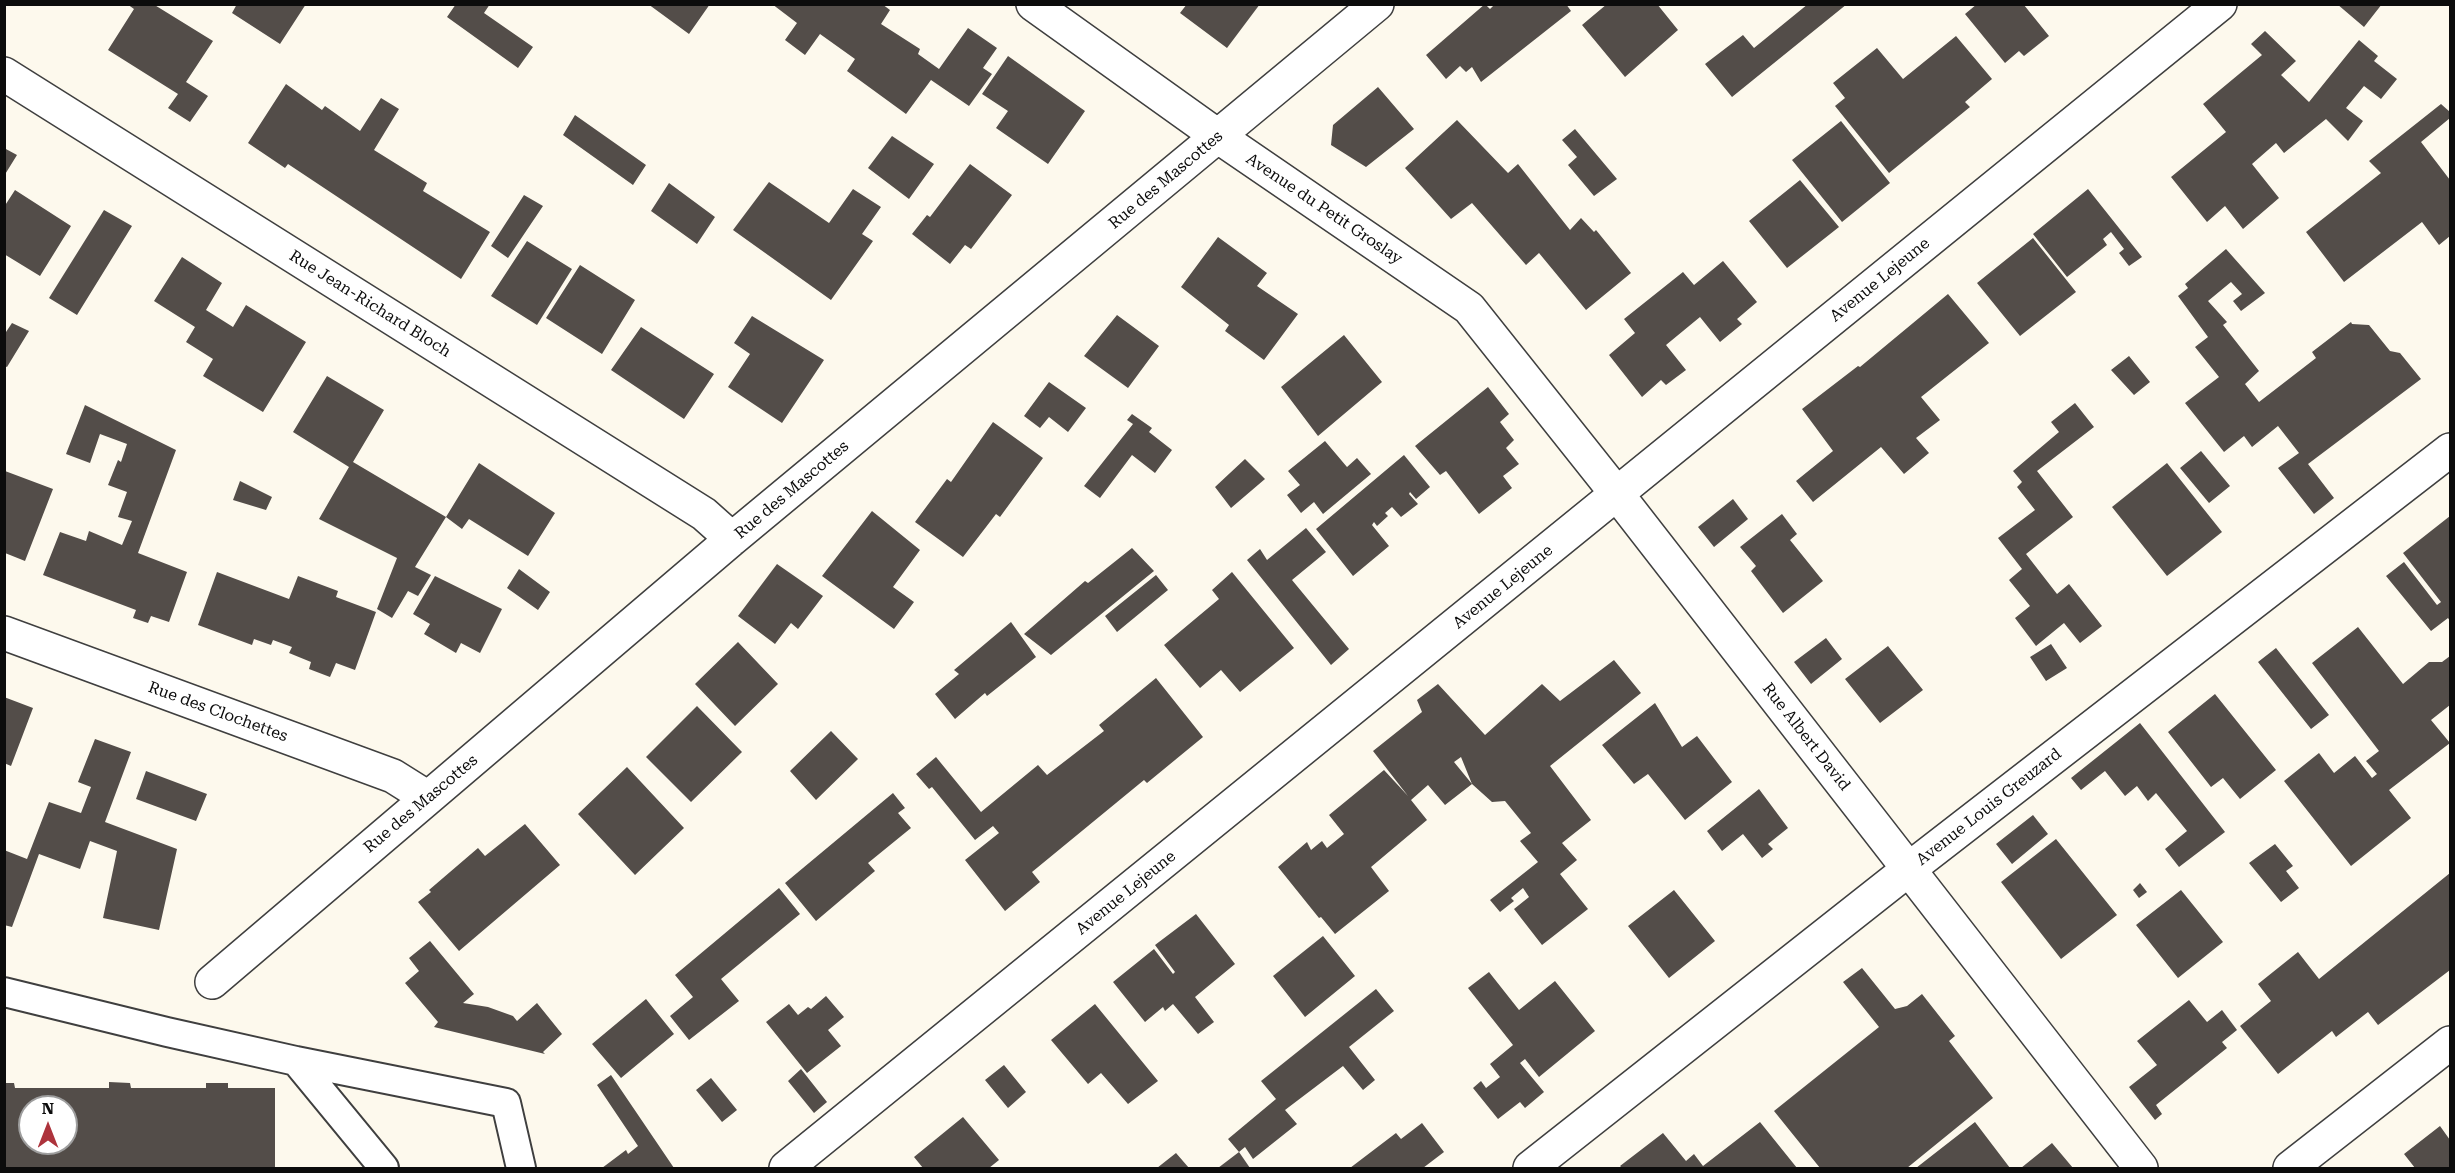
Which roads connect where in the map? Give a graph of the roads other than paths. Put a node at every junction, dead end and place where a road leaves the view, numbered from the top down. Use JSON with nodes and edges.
{"nodes":[{"id":1,"x":1033,"y":4,"type":"edge"},
{"id":2,"x":1377,"y":4,"type":"edge"},
{"id":3,"x":2220,"y":4,"type":"edge"},
{"id":4,"x":4,"y":74,"type":"edge"},
{"id":5,"x":1219,"y":136,"type":"junction"},
{"id":6,"x":1469,"y":308,"type":"joint"},
{"id":7,"x":2451,"y":450,"type":"edge"},
{"id":8,"x":1617,"y":494,"type":"junction"},
{"id":9,"x":732,"y":539,"type":"junction"},
{"id":10,"x":4,"y":633,"type":"edge"},
{"id":11,"x":428,"y":798,"type":"junction"},
{"id":12,"x":1909,"y":869,"type":"junction"},
{"id":13,"x":212,"y":982,"type":"dead end"},
{"id":14,"x":4,"y":992,"type":"edge"},
{"id":15,"x":2451,"y":1043,"type":"edge"},
{"id":16,"x":296,"y":1061,"type":"junction"},
{"id":17,"x":384,"y":1168,"type":"edge"},
{"id":18,"x":521,"y":1168,"type":"edge"},
{"id":19,"x":786,"y":1168,"type":"edge"},
{"id":20,"x":1530,"y":1168,"type":"edge"},
{"id":21,"x":2141,"y":1168,"type":"edge"},
{"id":22,"x":2290,"y":1168,"type":"edge"}],
"edges":[{"from":1,"to":5,"type":"street","name":"Avenue du Petit Groslay"},
{"from":2,"to":5,"type":"street","name":"Rue des Mascottes"},
{"from":3,"to":8,"type":"street","name":"Avenue Lejeune"},
{"from":4,"to":9,"type":"street","name":"Rue Jean-Richard Bloch"},
{"from":5,"to":6,"type":"street","name":"Avenue du Petit Groslay"},
{"from":5,"to":9,"type":"street","name":"Rue des Mascottes"},
{"from":6,"to":8,"type":"street","name":"Rue Albert David"},
{"from":7,"to":12,"type":"street","name":"Avenue Louis Greuzard"},
{"from":8,"to":12,"type":"street","name":"Rue Albert David"},
{"from":8,"to":19,"type":"street","name":"Avenue Lejeune"},
{"from":9,"to":11,"type":"street","name":"Rue des Mascottes"},
{"from":10,"to":11,"type":"street","name":"Rue des Clochettes"},
{"from":11,"to":13,"type":"street","name":"Rue des Mascottes"},
{"from":12,"to":20,"type":"street","name":"Avenue Louis Greuzard"},
{"from":12,"to":21,"type":"street","name":"Rue Albert David"},
{"from":14,"to":16,"type":"lane"},
{"from":15,"to":22,"type":"street"},
{"from":16,"to":17,"type":"lane"},
{"from":16,"to":18,"type":"lane"}]}
